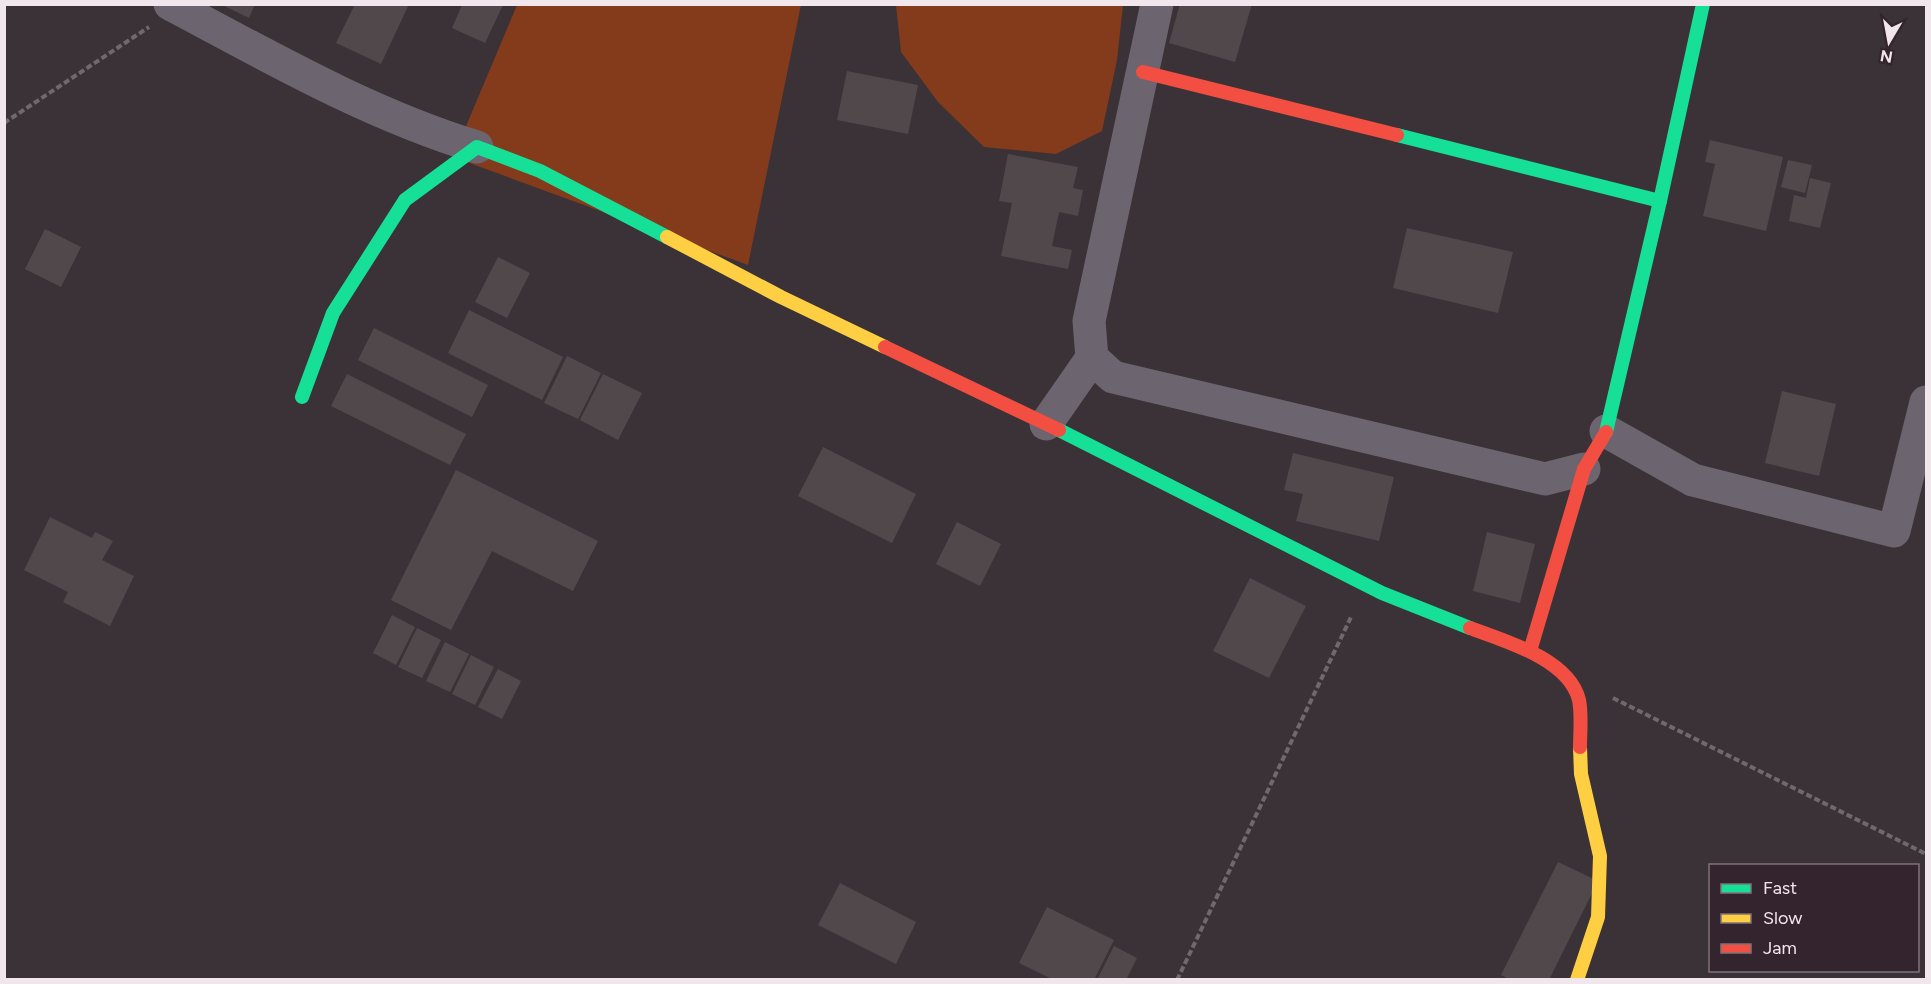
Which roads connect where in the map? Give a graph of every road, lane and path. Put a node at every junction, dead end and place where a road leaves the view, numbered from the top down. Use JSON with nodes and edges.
{"nodes":[{"id":1,"x":1157,"y":4,"type":"edge"},
{"id":2,"x":1702,"y":4,"type":"edge"},
{"id":3,"x":174,"y":6,"type":"edge"},
{"id":4,"x":1143,"y":72,"type":"junction"},
{"id":5,"x":4,"y":123,"type":"edge"},
{"id":6,"x":477,"y":147,"type":"junction"},
{"id":7,"x":1660,"y":201,"type":"junction"},
{"id":8,"x":1092,"y":358,"type":"junction"},
{"id":9,"x":302,"y":397,"type":"dead end"},
{"id":10,"x":1926,"y":402,"type":"edge"},
{"id":11,"x":1046,"y":424,"type":"junction"},
{"id":12,"x":1606,"y":431,"type":"junction"},
{"id":13,"x":1584,"y":469,"type":"junction"},
{"id":14,"x":1367,"y":585,"type":"junction"},
{"id":15,"x":1530,"y":651,"type":"junction"},
{"id":16,"x":1564,"y":673,"type":"junction"},
{"id":17,"x":1926,"y":854,"type":"edge"},
{"id":18,"x":1177,"y":980,"type":"edge"},
{"id":19,"x":1577,"y":980,"type":"edge"}],
"edges":[{"from":1,"to":4,"type":"street"},
{"from":2,"to":7,"type":"street"},
{"from":3,"to":5,"type":"path"},
{"from":3,"to":6,"type":"street"},
{"from":4,"to":7,"type":"street"},
{"from":4,"to":8,"type":"street"},
{"from":6,"to":9,"type":"street"},
{"from":6,"to":11,"type":"street"},
{"from":7,"to":12,"type":"street"},
{"from":8,"to":11,"type":"street"},
{"from":8,"to":13,"type":"street"},
{"from":10,"to":12,"type":"street"},
{"from":11,"to":14,"type":"street"},
{"from":12,"to":13,"type":"street"},
{"from":13,"to":15,"type":"street"},
{"from":14,"to":15,"type":"street"},
{"from":14,"to":18,"type":"path"},
{"from":15,"to":16,"type":"street"},
{"from":16,"to":17,"type":"path"},
{"from":16,"to":19,"type":"street"}]}
